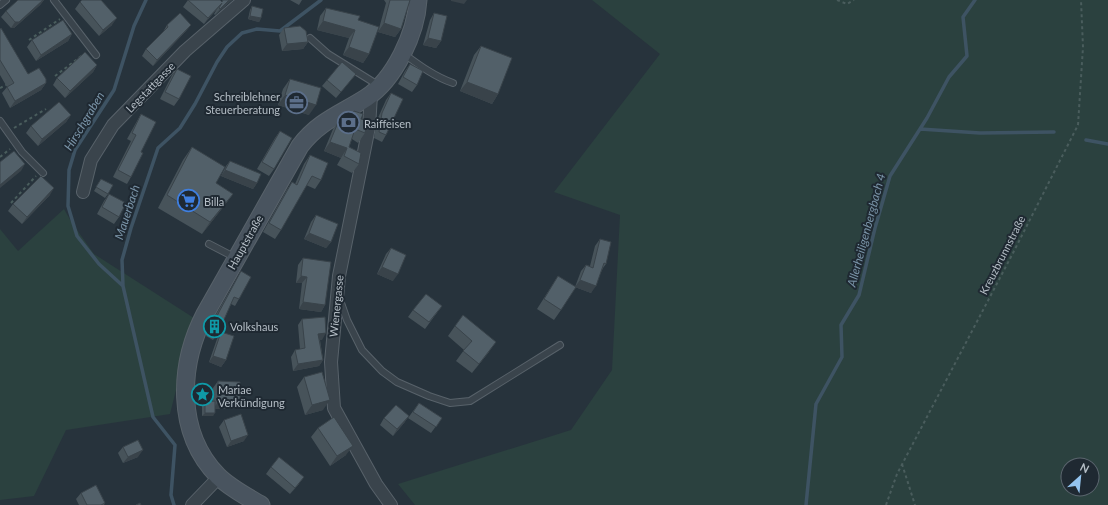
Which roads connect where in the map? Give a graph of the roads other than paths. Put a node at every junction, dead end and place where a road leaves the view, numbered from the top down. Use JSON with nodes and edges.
{"nodes":[{"id":1,"x":6,"y":0,"type":"edge"},
{"id":2,"x":54,"y":0,"type":"edge"},
{"id":3,"x":244,"y":0,"type":"edge"},
{"id":4,"x":418,"y":0,"type":"edge"},
{"id":5,"x":0,"y":5,"type":"edge"},
{"id":6,"x":310,"y":38,"type":"dead end"},
{"id":7,"x":402,"y":53,"type":"junction"},
{"id":8,"x":96,"y":55,"type":"dead end"},
{"id":9,"x":453,"y":83,"type":"dead end"},
{"id":10,"x":375,"y":90,"type":"junction"},
{"id":11,"x":0,"y":121,"type":"edge"},
{"id":12,"x":42,"y":172,"type":"road end"},
{"id":13,"x":83,"y":192,"type":"dead end"},
{"id":14,"x":209,"y":244,"type":"dead end"},
{"id":15,"x":236,"y":258,"type":"junction"},
{"id":16,"x":337,"y":293,"type":"junction"},
{"id":17,"x":560,"y":345,"type":"dead end"},
{"id":18,"x":219,"y":477,"type":"junction"},
{"id":19,"x":192,"y":505,"type":"edge"},
{"id":20,"x":261,"y":505,"type":"edge"},
{"id":21,"x":391,"y":505,"type":"edge"}],
"edges":[{"from":1,"to":5,"type":"lane"},
{"from":2,"to":8,"type":"lane"},
{"from":3,"to":13,"type":"street","name":"Legstattgasse"},
{"from":4,"to":7,"type":"main road","name":"Hauptstraße"},
{"from":6,"to":10,"type":"lane"},
{"from":7,"to":9,"type":"lane"},
{"from":7,"to":10,"type":"main road","name":"Hauptstraße"},
{"from":10,"to":15,"type":"main road","name":"Hauptstraße"},
{"from":10,"to":16,"type":"street","name":"Wienergasse"},
{"from":11,"to":12,"type":"lane"},
{"from":14,"to":15,"type":"lane"},
{"from":15,"to":18,"type":"main road","name":"Hauptstraße"},
{"from":16,"to":17,"type":"lane"},
{"from":16,"to":21,"type":"street","name":"Wienergasse"},
{"from":18,"to":19,"type":"street"},
{"from":18,"to":20,"type":"main road","name":"Hauptstraße"}]}
